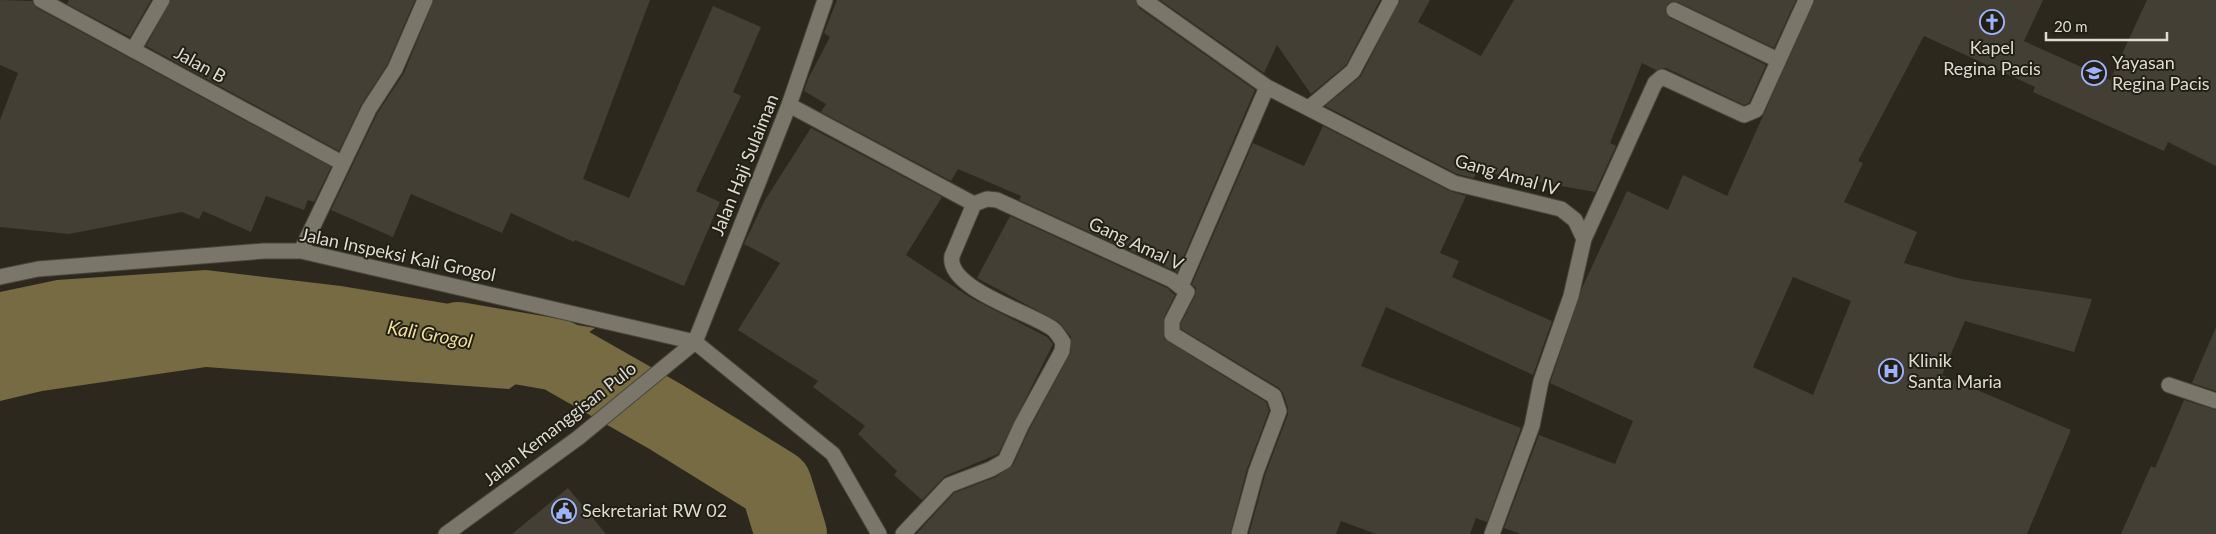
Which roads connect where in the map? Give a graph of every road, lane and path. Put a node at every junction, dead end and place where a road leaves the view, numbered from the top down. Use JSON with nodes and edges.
{"nodes":[{"id":1,"x":40,"y":0,"type":"edge"},
{"id":2,"x":162,"y":0,"type":"edge"},
{"id":3,"x":425,"y":0,"type":"edge"},
{"id":4,"x":825,"y":0,"type":"edge"},
{"id":5,"x":1144,"y":0,"type":"edge"},
{"id":6,"x":1391,"y":0,"type":"edge"},
{"id":7,"x":1806,"y":0,"type":"edge"},
{"id":8,"x":1674,"y":10,"type":"dead end"},
{"id":9,"x":133,"y":50,"type":"junction"},
{"id":10,"x":1778,"y":60,"type":"junction"},
{"id":11,"x":1267,"y":87,"type":"junction"},
{"id":12,"x":789,"y":105,"type":"junction"},
{"id":13,"x":1309,"y":108,"type":"junction"},
{"id":14,"x":342,"y":163,"type":"junction"},
{"id":15,"x":974,"y":204,"type":"junction"},
{"id":16,"x":1584,"y":239,"type":"junction"},
{"id":17,"x":301,"y":251,"type":"junction"},
{"id":18,"x":0,"y":277,"type":"edge"},
{"id":19,"x":1181,"y":286,"type":"junction"},
{"id":20,"x":694,"y":342,"type":"junction"},
{"id":21,"x":2169,"y":385,"type":"dead end"},
{"id":22,"x":2216,"y":401,"type":"edge"},
{"id":23,"x":446,"y":534,"type":"edge"},
{"id":24,"x":879,"y":534,"type":"edge"},
{"id":25,"x":903,"y":534,"type":"edge"},
{"id":26,"x":1239,"y":534,"type":"edge"},
{"id":27,"x":1492,"y":534,"type":"edge"}],
"edges":[{"from":1,"to":9,"type":"street","name":"Jalan B"},
{"from":2,"to":9,"type":"street"},
{"from":3,"to":14,"type":"street"},
{"from":4,"to":12,"type":"street","name":"Jalan Haji Sulaiman"},
{"from":5,"to":11,"type":"street","name":"Gang Amal IV"},
{"from":6,"to":13,"type":"street"},
{"from":7,"to":10,"type":"street"},
{"from":8,"to":10,"type":"street"},
{"from":9,"to":14,"type":"street","name":"Jalan B"},
{"from":10,"to":16,"type":"street"},
{"from":11,"to":13,"type":"street","name":"Gang Amal IV"},
{"from":11,"to":19,"type":"street"},
{"from":12,"to":15,"type":"street"},
{"from":12,"to":20,"type":"street","name":"Jalan Haji Sulaiman"},
{"from":13,"to":16,"type":"street","name":"Gang Amal IV"},
{"from":14,"to":17,"type":"street"},
{"from":15,"to":19,"type":"street","name":"Gang Amal V"},
{"from":15,"to":25,"type":"street"},
{"from":16,"to":27,"type":"street"},
{"from":17,"to":18,"type":"street","name":"Jalan Inspeksi Kali Grogol"},
{"from":17,"to":20,"type":"street","name":"Jalan Inspeksi Kali Grogol"},
{"from":19,"to":26,"type":"street","name":"Gang Amal V"},
{"from":20,"to":23,"type":"street","name":"Jalan Kemanggisan Pulo"},
{"from":20,"to":24,"type":"street"},
{"from":21,"to":22,"type":"street"}]}
